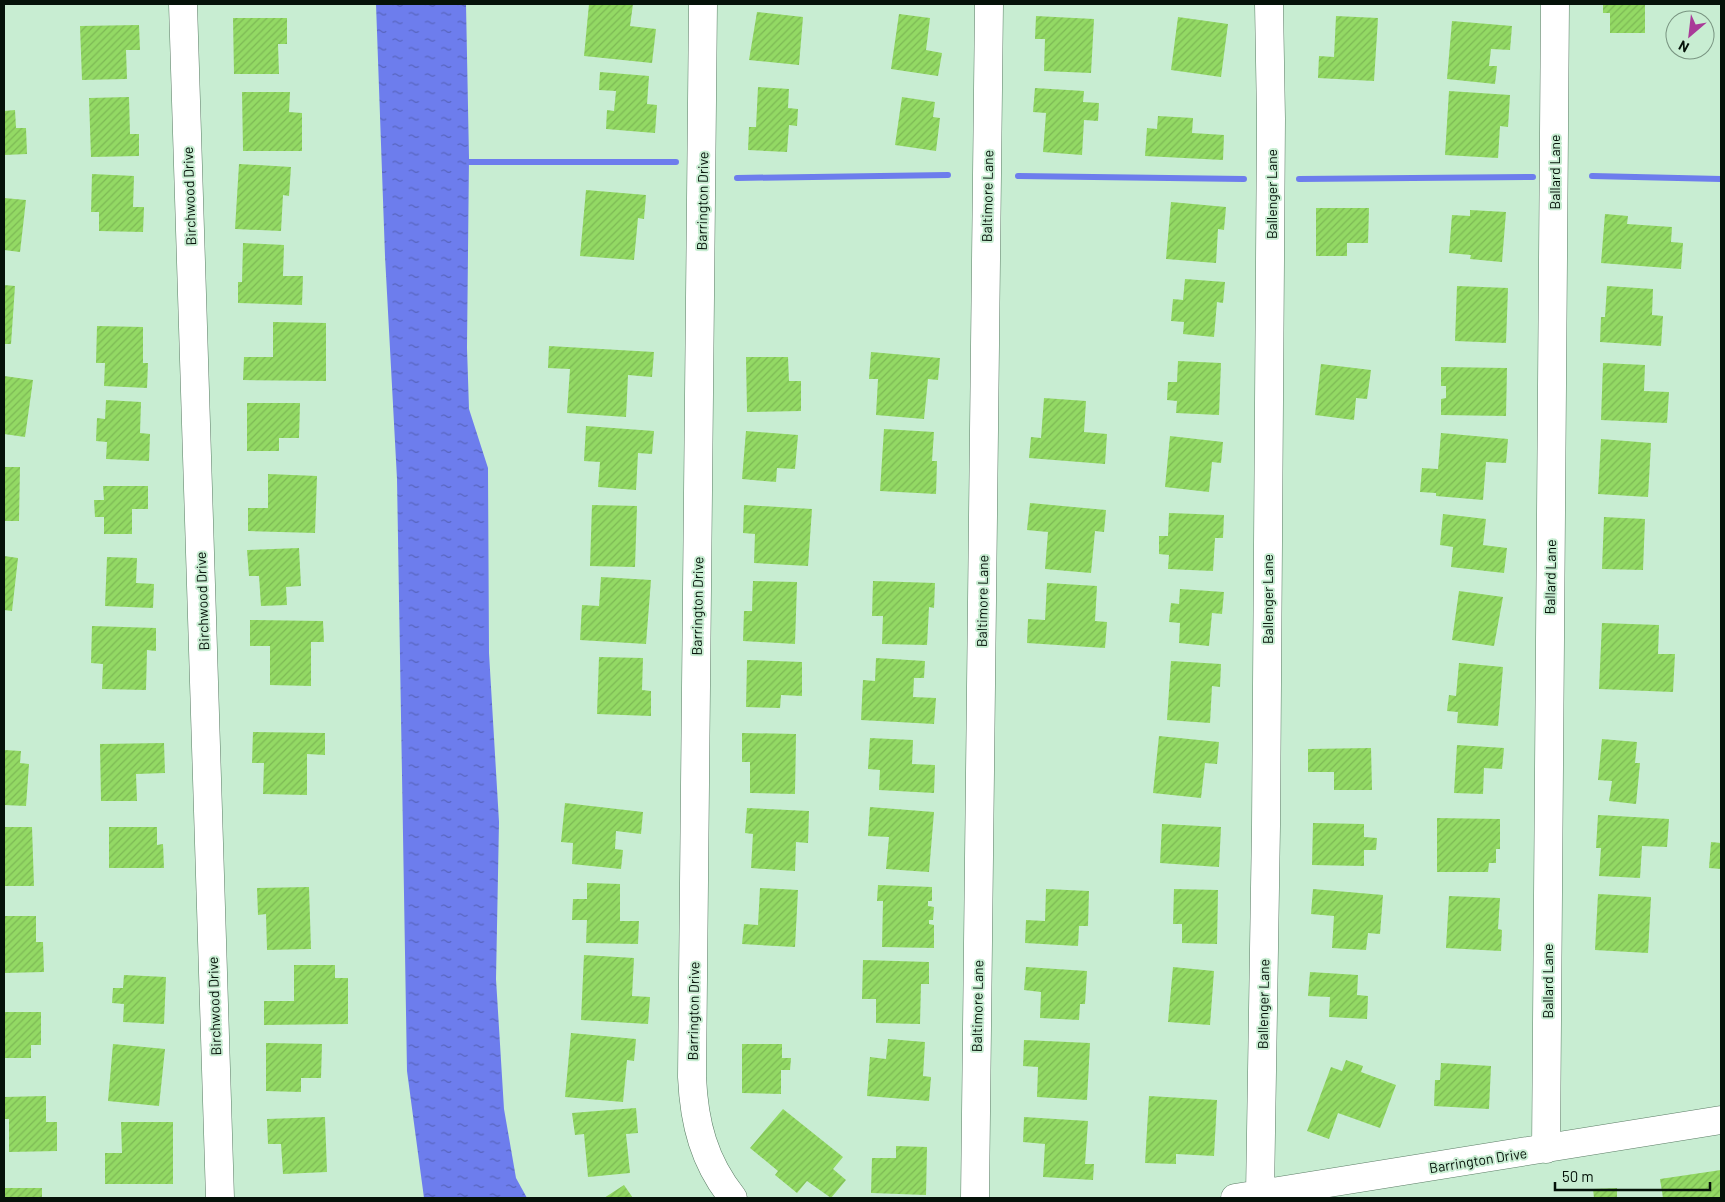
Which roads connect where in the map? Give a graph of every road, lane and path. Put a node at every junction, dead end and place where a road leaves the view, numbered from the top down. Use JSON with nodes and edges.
{"nodes":[{"id":1,"x":183,"y":4,"type":"edge"},
{"id":2,"x":703,"y":4,"type":"edge"},
{"id":3,"x":989,"y":4,"type":"edge"},
{"id":4,"x":1269,"y":4,"type":"edge"},
{"id":5,"x":1556,"y":4,"type":"edge"},
{"id":6,"x":1721,"y":1120,"type":"edge"},
{"id":7,"x":1546,"y":1149,"type":"junction"},
{"id":8,"x":1248,"y":1196,"type":"edge"},
{"id":9,"x":220,"y":1198,"type":"edge"},
{"id":10,"x":733,"y":1198,"type":"edge"},
{"id":11,"x":975,"y":1198,"type":"edge"}],
"edges":[{"from":1,"to":9,"type":"street","name":"Birchwood Drive"},
{"from":2,"to":10,"type":"street","name":"Barrington Drive"},
{"from":3,"to":11,"type":"street","name":"Baltimore Lane"},
{"from":4,"to":8,"type":"street","name":"Ballenger Lane"},
{"from":5,"to":7,"type":"street","name":"Ballard Lane"},
{"from":6,"to":7,"type":"street","name":"Barrington Drive"},
{"from":7,"to":8,"type":"street","name":"Barrington Drive"}]}
